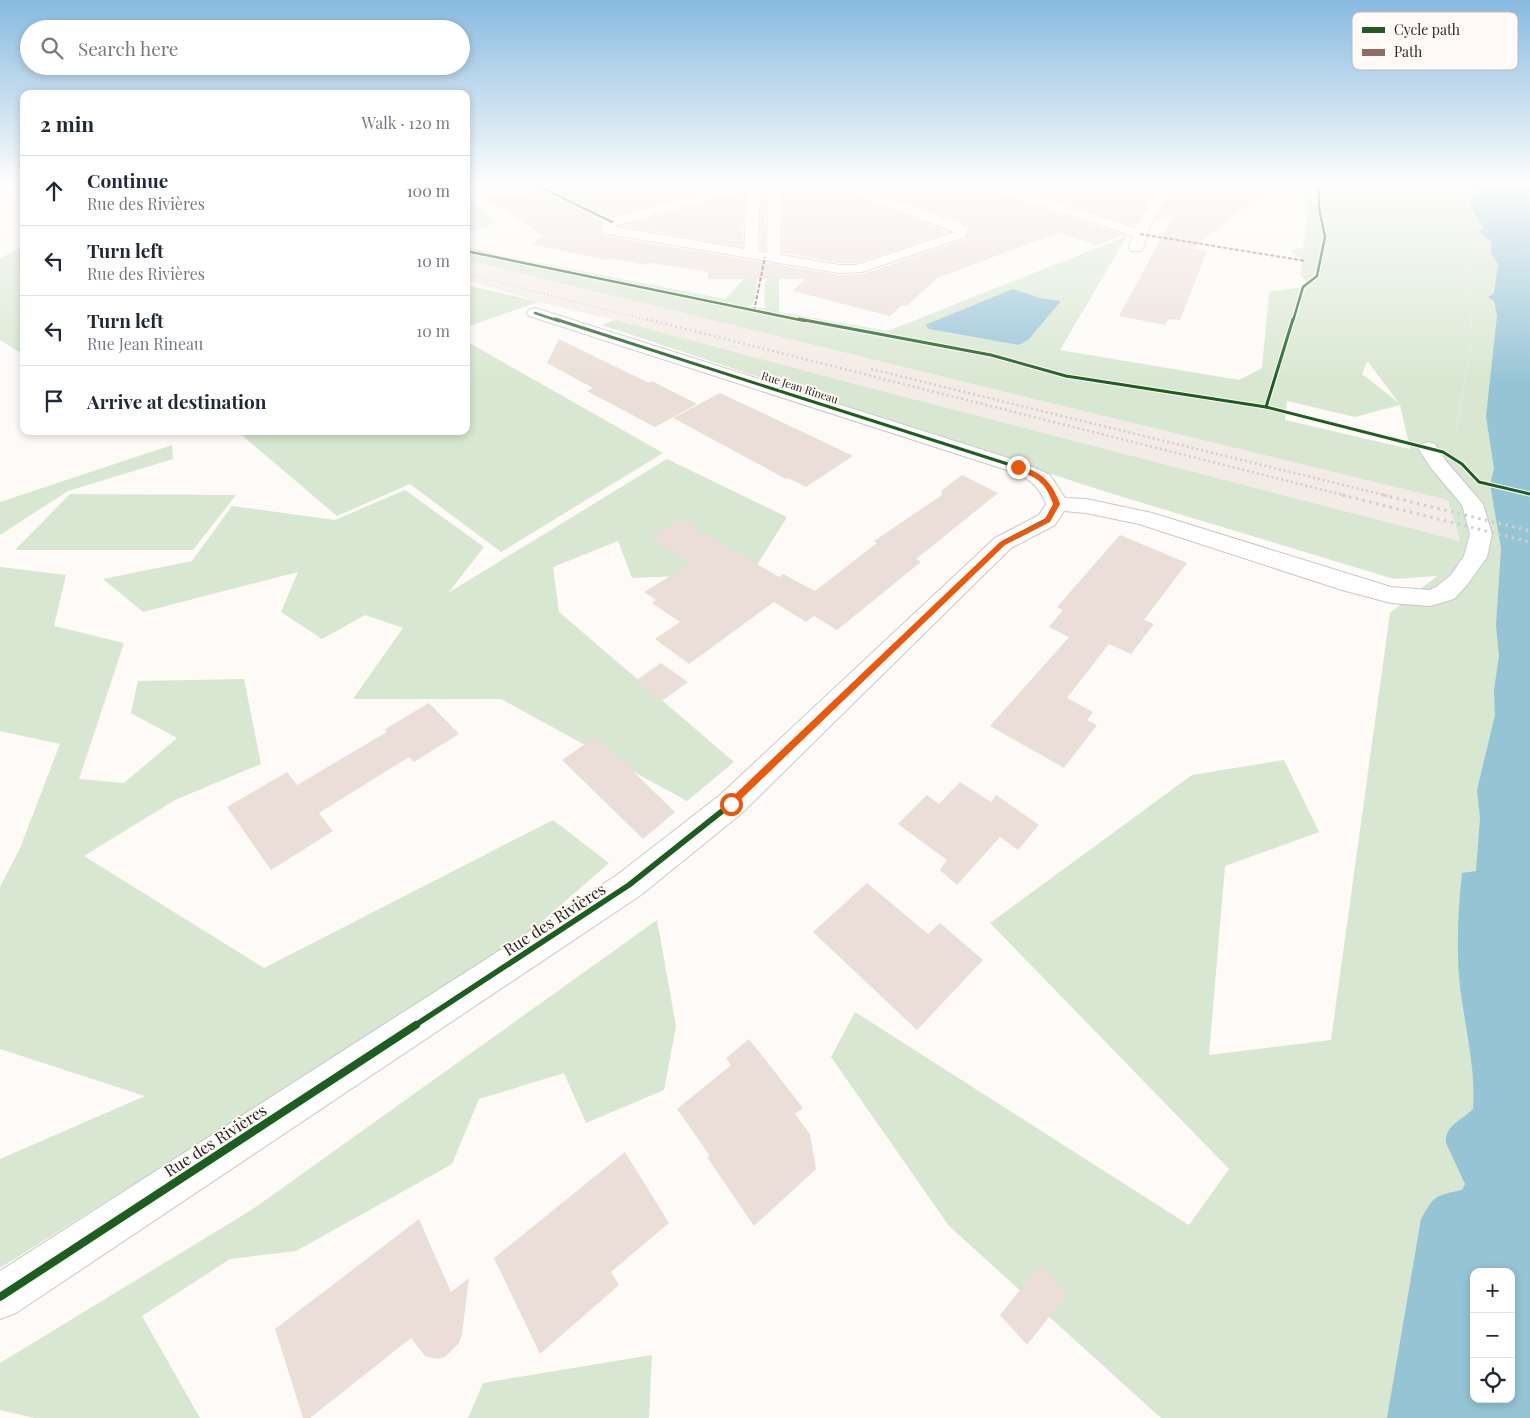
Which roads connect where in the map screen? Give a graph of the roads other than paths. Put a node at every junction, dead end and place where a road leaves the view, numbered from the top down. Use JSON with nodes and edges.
{"nodes":[{"id":1,"x":735,"y":252,"type":"edge"},
{"id":2,"x":762,"y":252,"type":"edge"},
{"id":3,"x":764,"y":252,"type":"edge"},
{"id":4,"x":907,"y":252,"type":"edge"},
{"id":5,"x":763,"y":257,"type":"junction"},
{"id":6,"x":534,"y":313,"type":"dead end"},
{"id":7,"x":1428,"y":448,"type":"dead end"},
{"id":8,"x":1054,"y":498,"type":"junction"},
{"id":9,"x":0,"y":1297,"type":"edge"}],
"edges":[{"from":1,"to":5,"type":"street"},
{"from":2,"to":5,"type":"street"},
{"from":3,"to":5,"type":"street"},
{"from":4,"to":5,"type":"street"},
{"from":6,"to":8,"type":"street","name":"Rue Jean Rineau"},
{"from":7,"to":8,"type":"street"},
{"from":8,"to":9,"type":"street","name":"Rue des Rivières"}]}
